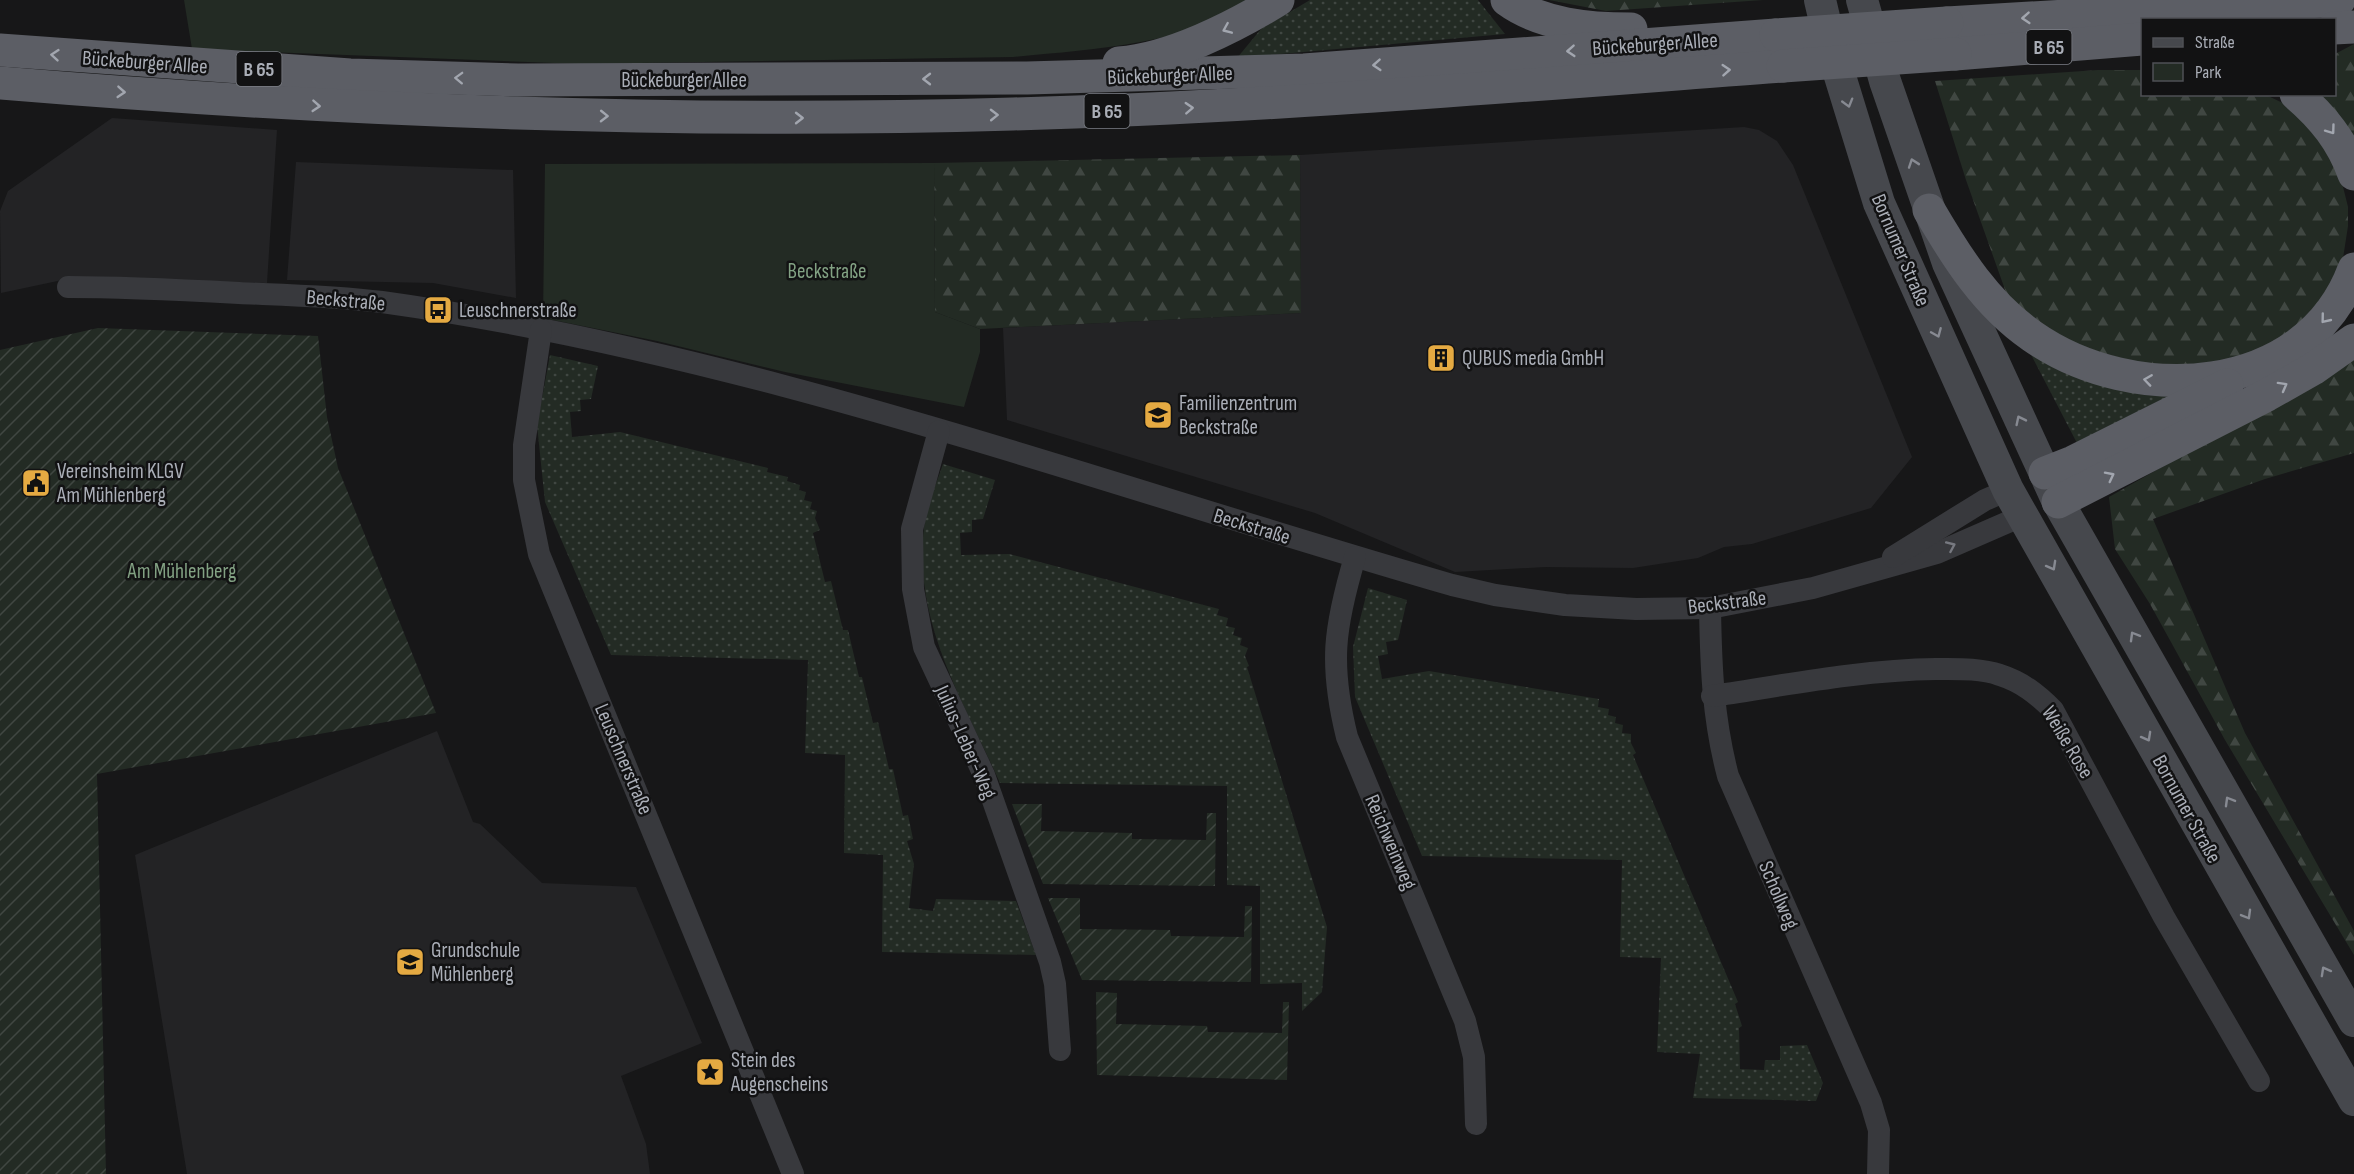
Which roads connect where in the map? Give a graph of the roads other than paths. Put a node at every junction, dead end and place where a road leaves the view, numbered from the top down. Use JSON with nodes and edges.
{"nodes":[{"id":1,"x":1278,"y":0,"type":"edge"},
{"id":2,"x":1508,"y":0,"type":"edge"},
{"id":3,"x":1820,"y":0,"type":"edge"},
{"id":4,"x":1862,"y":0,"type":"edge"},
{"id":5,"x":2339,"y":0,"type":"edge"},
{"id":6,"x":2354,"y":27,"type":"edge"},
{"id":7,"x":2336,"y":28,"type":"edge"},
{"id":8,"x":2141,"y":39,"type":"edge"},
{"id":9,"x":0,"y":50,"type":"edge"},
{"id":10,"x":1780,"y":51,"type":"junction"},
{"id":11,"x":2141,"y":53,"type":"edge"},
{"id":12,"x":1955,"y":54,"type":"junction"},
{"id":13,"x":1028,"y":78,"type":"junction"},
{"id":14,"x":0,"y":82,"type":"edge"},
{"id":15,"x":2298,"y":96,"type":"edge"},
{"id":16,"x":2354,"y":174,"type":"edge"},
{"id":17,"x":1929,"y":210,"type":"junction"},
{"id":18,"x":2354,"y":269,"type":"edge"},
{"id":19,"x":68,"y":287,"type":"dead end"},
{"id":20,"x":541,"y":330,"type":"junction"},
{"id":21,"x":2354,"y":340,"type":"edge"},
{"id":22,"x":2284,"y":356,"type":"junction"},
{"id":23,"x":939,"y":431,"type":"junction"},
{"id":24,"x":2051,"y":487,"type":"junction"},
{"id":25,"x":2015,"y":503,"type":"junction"},
{"id":26,"x":1355,"y":557,"type":"junction"},
{"id":27,"x":1710,"y":608,"type":"junction"},
{"id":28,"x":1712,"y":696,"type":"junction"},
{"id":29,"x":2354,"y":1022,"type":"edge"},
{"id":30,"x":1060,"y":1050,"type":"dead end"},
{"id":31,"x":2259,"y":1081,"type":"dead end"},
{"id":32,"x":2354,"y":1100,"type":"edge"},
{"id":33,"x":1476,"y":1124,"type":"dead end"},
{"id":34,"x":794,"y":1174,"type":"edge"},
{"id":35,"x":1878,"y":1174,"type":"edge"}],
"edges":[{"from":1,"to":13,"type":"highway","one_way":true},
{"from":2,"to":10,"type":"highway"},
{"from":3,"to":25,"type":"main road","name":"Bornumer Straße","one_way":true},
{"from":17,"to":4,"type":"main road","name":"Bornumer Straße","one_way":true},
{"from":5,"to":10,"type":"highway","name":"Bückeburger Allee","number":"B 65","one_way":true,"bridge":true},
{"from":6,"to":7,"type":"highway"},
{"from":8,"to":12,"type":"highway","name":"Bückeburger Allee","number":"B 65"},
{"from":13,"to":9,"type":"highway","name":"Bückeburger Allee","number":"B 65","one_way":true},
{"from":10,"to":12,"type":"highway","name":"Bückeburger Allee","number":"B 65","bridge":true},
{"from":10,"to":13,"type":"highway","name":"Bückeburger Allee","number":"B 65","one_way":true},
{"from":14,"to":10,"type":"highway","name":"Bückeburger Allee","number":"B 65","one_way":true},
{"from":11,"to":12,"type":"highway"},
{"from":15,"to":16,"type":"highway","one_way":true},
{"from":22,"to":17,"type":"highway","one_way":true},
{"from":24,"to":17,"type":"main road","name":"Bornumer Straße","one_way":true},
{"from":18,"to":22,"type":"highway","one_way":true},
{"from":19,"to":20,"type":"street","name":"Beckstraße"},
{"from":20,"to":23,"type":"street","name":"Beckstraße"},
{"from":20,"to":34,"type":"street","name":"Leuschnerstraße"},
{"from":24,"to":21,"type":"highway","one_way":true},
{"from":22,"to":24,"type":"highway"},
{"from":23,"to":26,"type":"street","name":"Beckstraße"},
{"from":23,"to":30,"type":"street","name":"Julius-Leber-Weg"},
{"from":24,"to":25,"type":"main road"},
{"from":29,"to":24,"type":"main road","name":"Bornumer Straße","one_way":true},
{"from":25,"to":27,"type":"street","name":"Beckstraße"},
{"from":25,"to":32,"type":"main road","name":"Bornumer Straße","one_way":true},
{"from":26,"to":27,"type":"street","name":"Beckstraße"},
{"from":26,"to":33,"type":"street","name":"Reichweinweg"},
{"from":27,"to":28,"type":"street","name":"Schollweg"},
{"from":28,"to":31,"type":"street","name":"Weiße Rose"},
{"from":28,"to":35,"type":"street","name":"Schollweg"}]}
